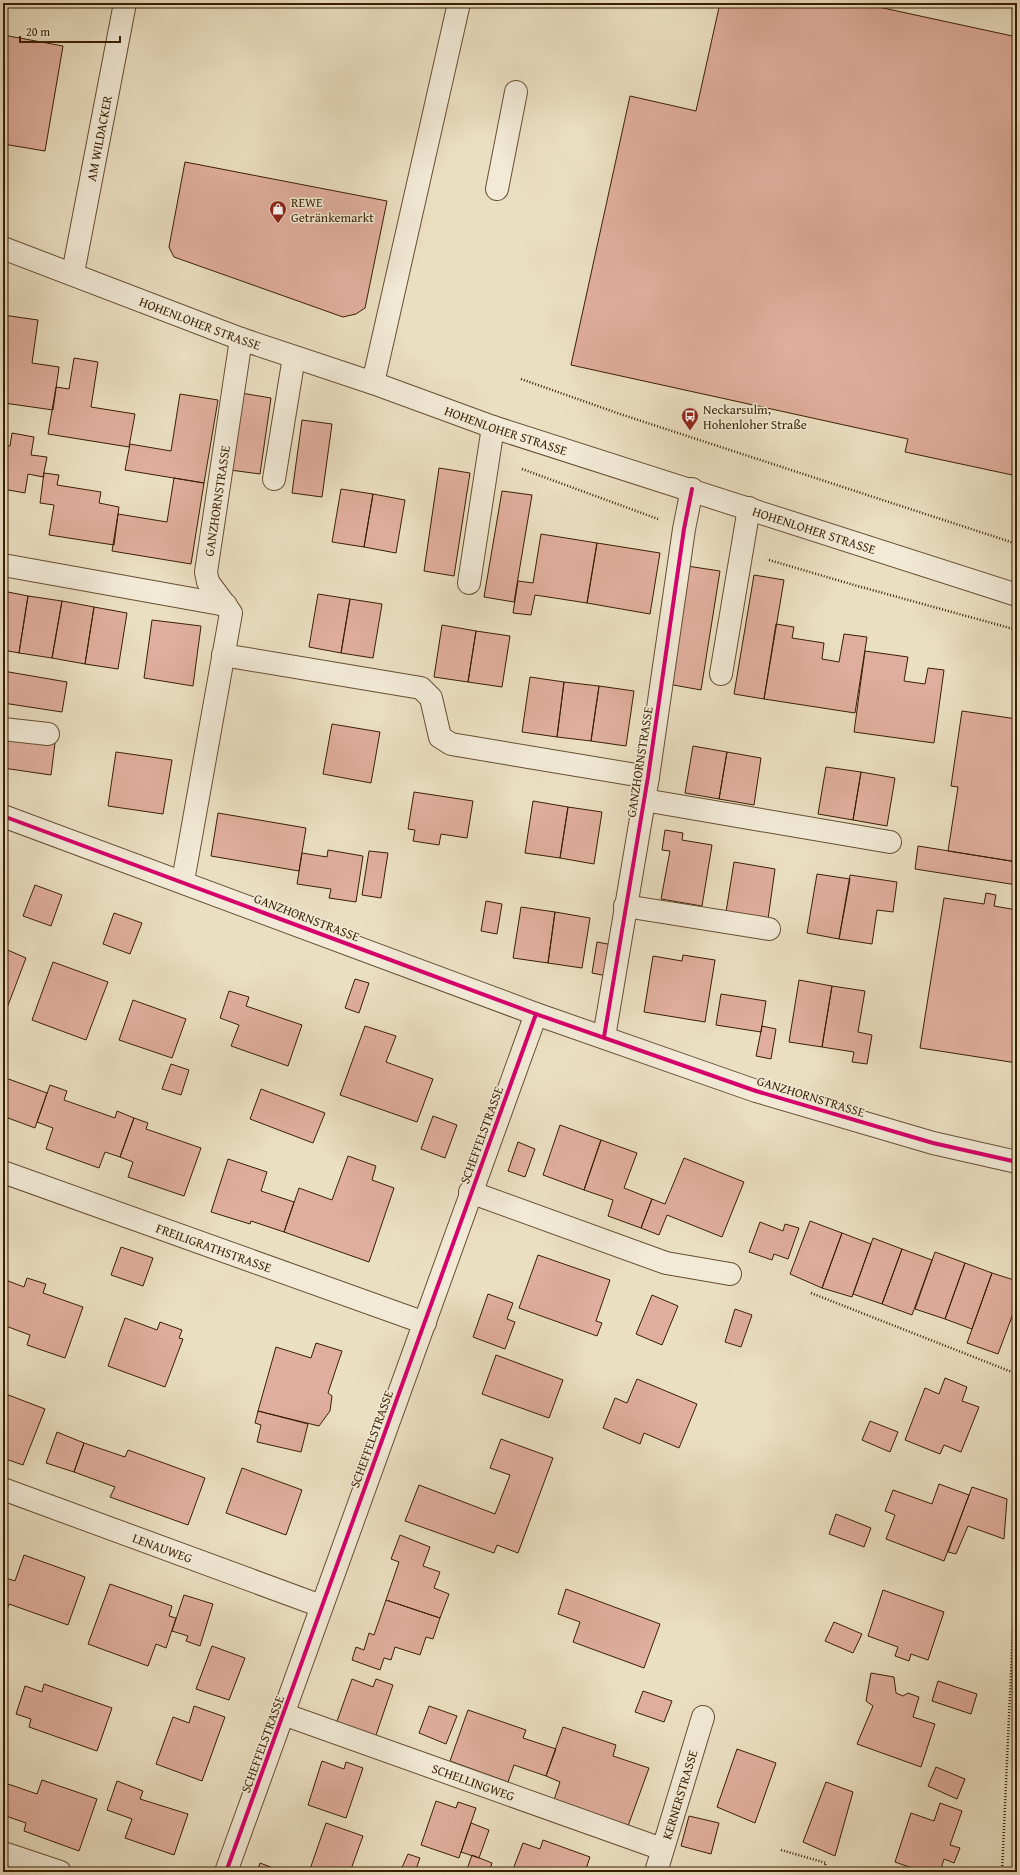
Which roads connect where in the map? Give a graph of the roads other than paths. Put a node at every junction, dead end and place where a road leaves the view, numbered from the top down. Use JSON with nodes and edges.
{"nodes":[{"id":1,"x":125,"y":3,"type":"edge"},
{"id":2,"x":459,"y":3,"type":"edge"},
{"id":3,"x":516,"y":92,"type":"dead end"},
{"id":4,"x":497,"y":189,"type":"dead end"},
{"id":5,"x":3,"y":248,"type":"edge"},
{"id":6,"x":73,"y":273,"type":"junction"},
{"id":7,"x":241,"y":339,"type":"junction"},
{"id":8,"x":294,"y":357,"type":"junction"},
{"id":9,"x":373,"y":383,"type":"junction"},
{"id":10,"x":493,"y":427,"type":"junction"},
{"id":11,"x":274,"y":479,"type":"dead end"},
{"id":12,"x":692,"y":489,"type":"junction"},
{"id":13,"x":749,"y":508,"type":"junction"},
{"id":14,"x":3,"y":565,"type":"edge"},
{"id":15,"x":469,"y":583,"type":"dead end"},
{"id":16,"x":1016,"y":595,"type":"edge"},
{"id":17,"x":226,"y":605,"type":"junction"},
{"id":18,"x":223,"y":655,"type":"junction"},
{"id":19,"x":721,"y":674,"type":"dead end"},
{"id":20,"x":3,"y":729,"type":"edge"},
{"id":21,"x":48,"y":734,"type":"dead end"},
{"id":22,"x":648,"y":777,"type":"junction"},
{"id":23,"x":644,"y":800,"type":"junction"},
{"id":24,"x":3,"y":816,"type":"edge"},
{"id":25,"x":890,"y":842,"type":"dead end"},
{"id":26,"x":183,"y":881,"type":"junction"},
{"id":27,"x":625,"y":906,"type":"junction"},
{"id":28,"x":770,"y":929,"type":"dead end"},
{"id":29,"x":536,"y":1014,"type":"junction"},
{"id":30,"x":604,"y":1037,"type":"junction"},
{"id":31,"x":1017,"y":1162,"type":"edge"},
{"id":32,"x":3,"y":1172,"type":"edge"},
{"id":33,"x":470,"y":1192,"type":"junction"},
{"id":34,"x":730,"y":1274,"type":"dead end"},
{"id":35,"x":425,"y":1323,"type":"junction"},
{"id":36,"x":3,"y":1489,"type":"edge"},
{"id":37,"x":321,"y":1606,"type":"junction"},
{"id":38,"x":283,"y":1714,"type":"junction"},
{"id":39,"x":703,"y":1717,"type":"dead end"},
{"id":40,"x":662,"y":1849,"type":"junction"},
{"id":41,"x":3,"y":1853,"type":"edge"},
{"id":42,"x":60,"y":1872,"type":"edge"},
{"id":43,"x":226,"y":1872,"type":"edge"},
{"id":44,"x":656,"y":1872,"type":"edge"}],
"edges":[{"from":1,"to":6,"type":"street","name":"AM WILDACKER"},
{"from":2,"to":9,"type":"street"},
{"from":3,"to":4,"type":"street"},
{"from":5,"to":6,"type":"street","name":"HOHENLOHER STRASSE"},
{"from":6,"to":7,"type":"street","name":"HOHENLOHER STRASSE"},
{"from":7,"to":8,"type":"street","name":"HOHENLOHER STRASSE"},
{"from":7,"to":17,"type":"street","name":"GANZHORNSTRASSE"},
{"from":8,"to":9,"type":"street","name":"HOHENLOHER STRASSE"},
{"from":8,"to":11,"type":"street"},
{"from":9,"to":10,"type":"street","name":"HOHENLOHER STRASSE"},
{"from":10,"to":12,"type":"street","name":"HOHENLOHER STRASSE"},
{"from":10,"to":15,"type":"street"},
{"from":12,"to":13,"type":"street","name":"HOHENLOHER STRASSE"},
{"from":12,"to":22,"type":"street","name":"GANZHORNSTRASSE"},
{"from":13,"to":16,"type":"street","name":"HOHENLOHER STRASSE"},
{"from":13,"to":19,"type":"street"},
{"from":14,"to":17,"type":"street"},
{"from":17,"to":18,"type":"street","name":"GANZHORNSTRASSE"},
{"from":18,"to":22,"type":"street","name":"GANZHORNSTRASSE"},
{"from":18,"to":26,"type":"street","name":"GANZHORNSTRASSE"},
{"from":20,"to":21,"type":"street"},
{"from":22,"to":23,"type":"street","name":"GANZHORNSTRASSE"},
{"from":23,"to":25,"type":"street","name":"GANZHORNSTRASSE"},
{"from":23,"to":27,"type":"street","name":"GANZHORNSTRASSE"},
{"from":24,"to":26,"type":"street","name":"GANZHORNSTRASSE"},
{"from":26,"to":29,"type":"street","name":"GANZHORNSTRASSE"},
{"from":27,"to":28,"type":"street"},
{"from":27,"to":30,"type":"street","name":"GANZHORNSTRASSE"},
{"from":29,"to":30,"type":"street","name":"GANZHORNSTRASSE"},
{"from":29,"to":33,"type":"street","name":"SCHEFFELSTRASSE"},
{"from":30,"to":31,"type":"street","name":"GANZHORNSTRASSE"},
{"from":32,"to":35,"type":"street","name":"FREILIGRATHSTRASSE"},
{"from":33,"to":34,"type":"street","name":"SCHEFFELSTRASSE"},
{"from":33,"to":35,"type":"street","name":"SCHEFFELSTRASSE"},
{"from":35,"to":37,"type":"street","name":"SCHEFFELSTRASSE"},
{"from":36,"to":37,"type":"street","name":"LENAUWEG"},
{"from":37,"to":38,"type":"street","name":"SCHEFFELSTRASSE"},
{"from":38,"to":40,"type":"street","name":"SCHELLINGWEG"},
{"from":38,"to":43,"type":"street","name":"SCHEFFELSTRASSE"},
{"from":39,"to":40,"type":"street","name":"KERNERSTRASSE"},
{"from":40,"to":44,"type":"street","name":"KERNERSTRASSE"},
{"from":41,"to":42,"type":"street"}]}
